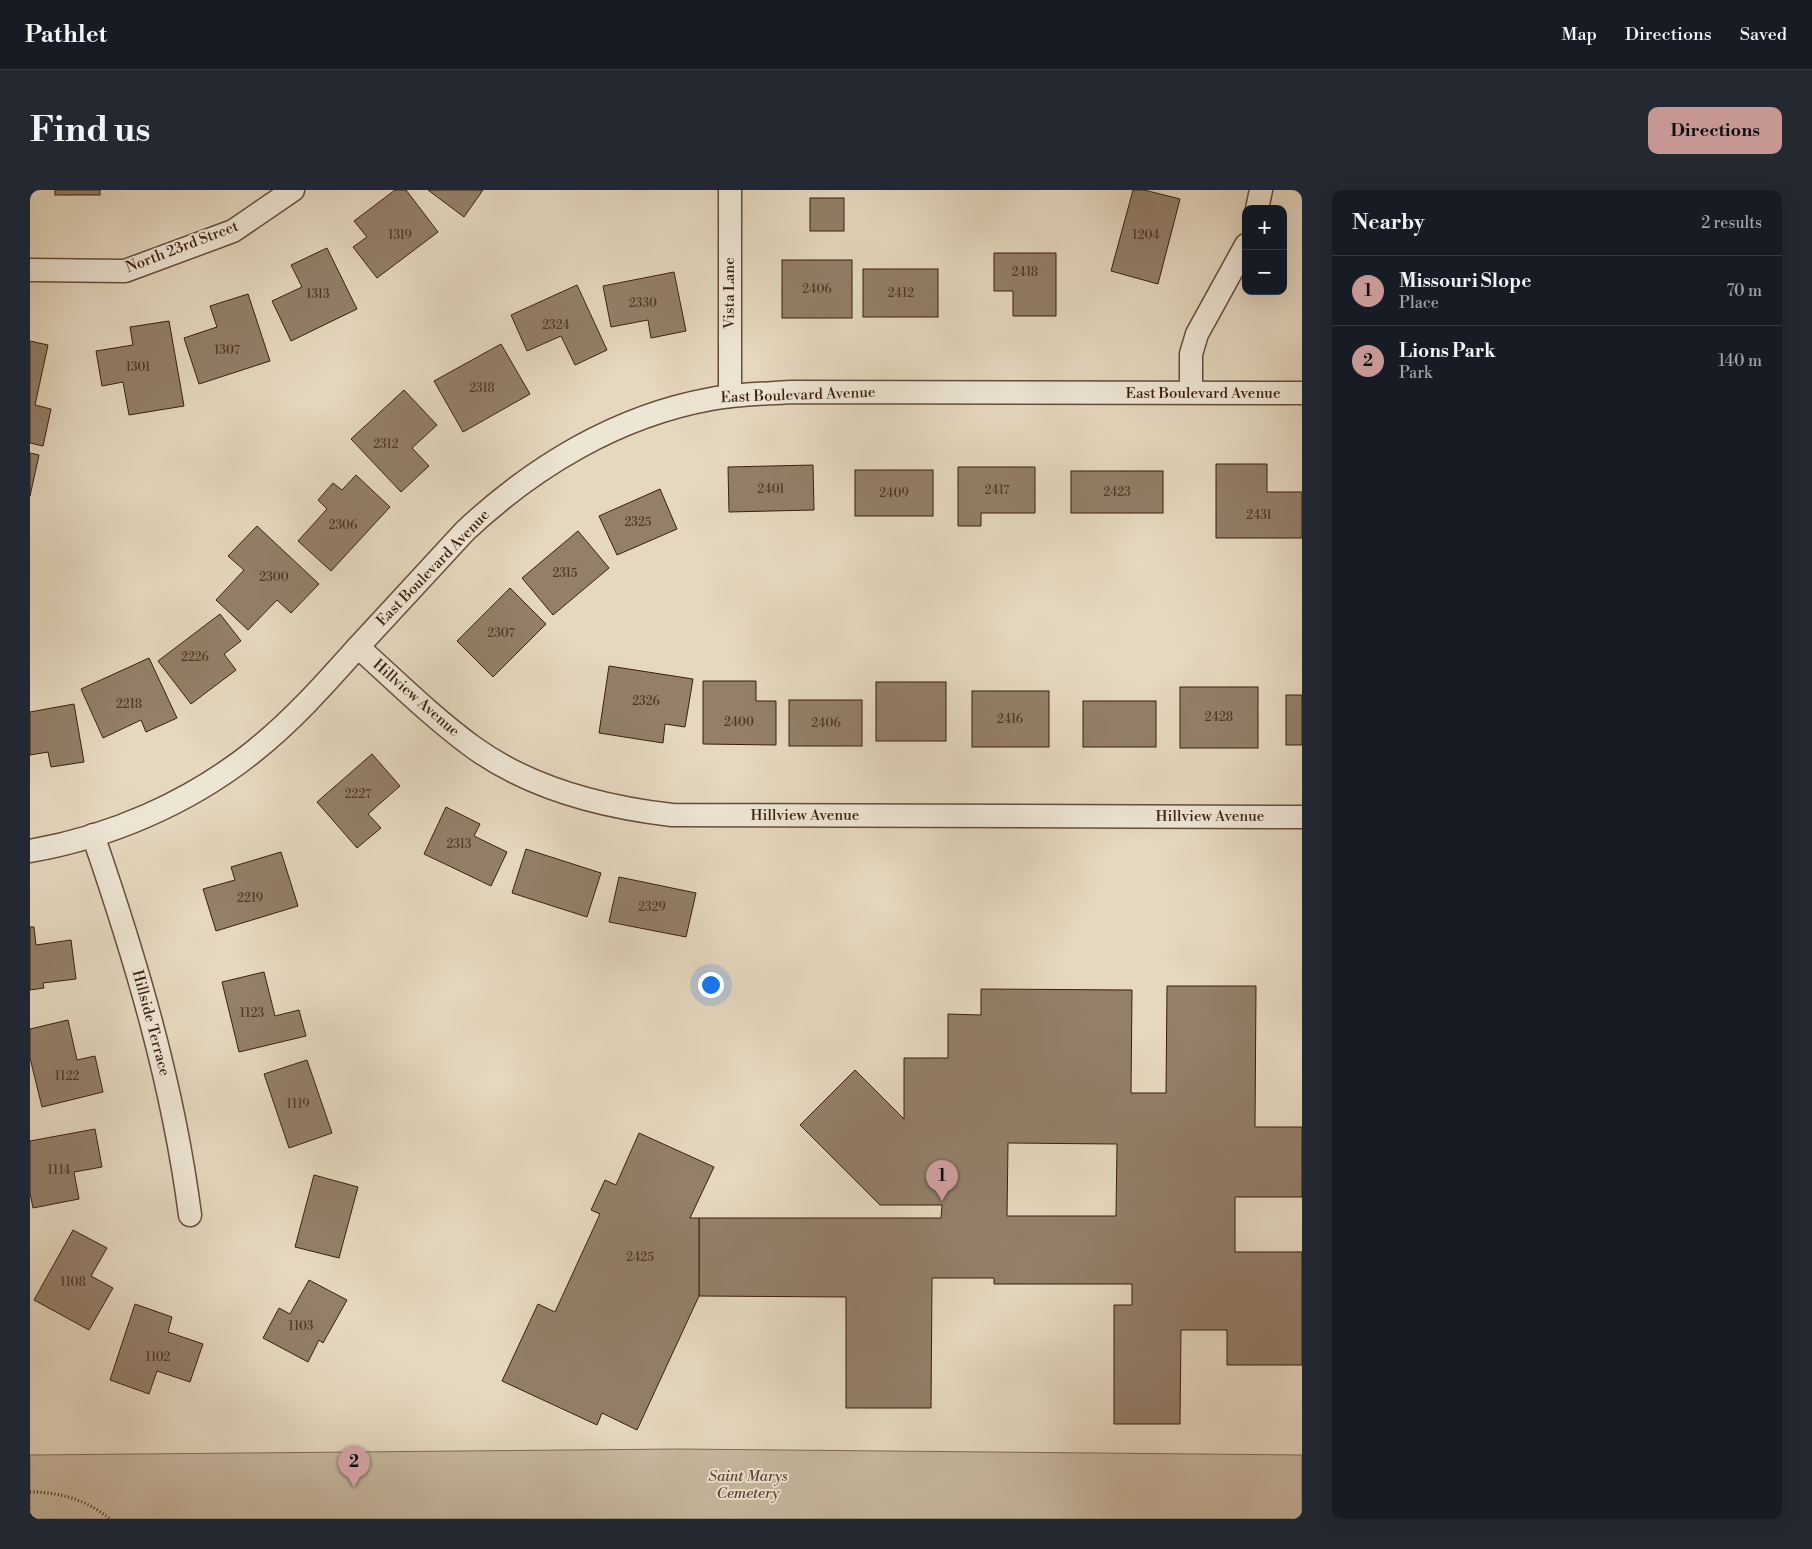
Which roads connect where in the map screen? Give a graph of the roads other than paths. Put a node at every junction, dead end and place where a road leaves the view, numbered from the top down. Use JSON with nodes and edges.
{"nodes":[{"id":1,"x":293,"y":190,"type":"edge"},
{"id":2,"x":730,"y":190,"type":"edge"},
{"id":3,"x":1261,"y":190,"type":"edge"},
{"id":4,"x":1258,"y":205,"type":"edge"},
{"id":5,"x":1243,"y":250,"type":"edge"},
{"id":6,"x":30,"y":270,"type":"edge"},
{"id":7,"x":1191,"y":392,"type":"junction"},
{"id":8,"x":1302,"y":393,"type":"edge"},
{"id":9,"x":730,"y":396,"type":"junction"},
{"id":10,"x":358,"y":647,"type":"junction"},
{"id":11,"x":1302,"y":816,"type":"edge"},
{"id":12,"x":93,"y":835,"type":"junction"},
{"id":13,"x":30,"y":850,"type":"edge"},
{"id":14,"x":190,"y":1215,"type":"dead end"}],
"edges":[{"from":1,"to":6,"type":"street","name":"North 23rd Street"},
{"from":2,"to":9,"type":"street","name":"Vista Lane"},
{"from":3,"to":4,"type":"street"},
{"from":5,"to":7,"type":"street"},
{"from":7,"to":8,"type":"street","name":"East Boulevard Avenue"},
{"from":7,"to":9,"type":"street","name":"East Boulevard Avenue"},
{"from":9,"to":10,"type":"street","name":"East Boulevard Avenue"},
{"from":10,"to":11,"type":"street","name":"Hillview Avenue"},
{"from":10,"to":12,"type":"street","name":"East Boulevard Avenue"},
{"from":12,"to":13,"type":"street","name":"East Boulevard Avenue"},
{"from":12,"to":14,"type":"street","name":"Hillside Terrace"}]}
